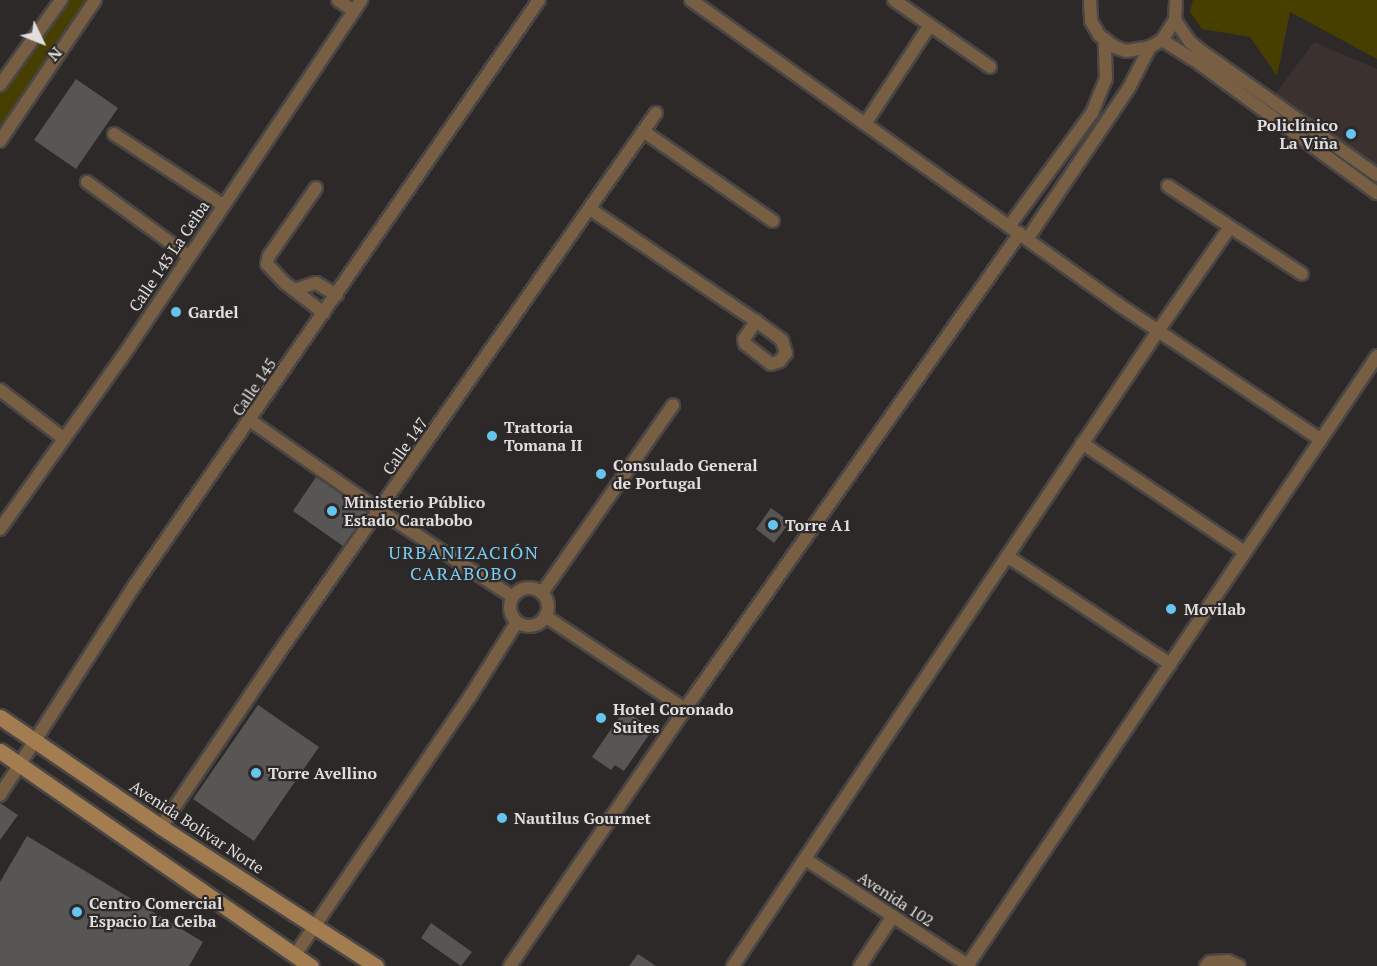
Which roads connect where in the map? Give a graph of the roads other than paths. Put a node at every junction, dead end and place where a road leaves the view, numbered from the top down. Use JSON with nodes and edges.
{"nodes":[{"id":1,"x":61,"y":0,"type":"edge"},
{"id":2,"x":94,"y":0,"type":"edge"},
{"id":3,"x":338,"y":0,"type":"edge"},
{"id":4,"x":361,"y":0,"type":"edge"},
{"id":5,"x":539,"y":0,"type":"edge"},
{"id":6,"x":691,"y":0,"type":"edge"},
{"id":7,"x":894,"y":0,"type":"edge"},
{"id":8,"x":1176,"y":0,"type":"edge"},
{"id":9,"x":1088,"y":2,"type":"edge"},
{"id":10,"x":354,"y":11,"type":"junction"},
{"id":11,"x":1175,"y":20,"type":"junction"},
{"id":12,"x":930,"y":25,"type":"junction"},
{"id":13,"x":1162,"y":40,"type":"junction"},
{"id":14,"x":1105,"y":41,"type":"junction"},
{"id":15,"x":1150,"y":47,"type":"junction"},
{"id":16,"x":990,"y":67,"type":"dead end"},
{"id":17,"x":0,"y":85,"type":"edge"},
{"id":18,"x":656,"y":113,"type":"dead end"},
{"id":19,"x":865,"y":124,"type":"junction"},
{"id":20,"x":643,"y":131,"type":"junction"},
{"id":21,"x":114,"y":134,"type":"dead end"},
{"id":22,"x":0,"y":141,"type":"edge"},
{"id":23,"x":1377,"y":175,"type":"edge"},
{"id":24,"x":87,"y":182,"type":"dead end"},
{"id":25,"x":1168,"y":186,"type":"dead end"},
{"id":26,"x":316,"y":188,"type":"dead end"},
{"id":27,"x":1377,"y":193,"type":"edge"},
{"id":28,"x":223,"y":205,"type":"junction"},
{"id":29,"x":590,"y":208,"type":"junction"},
{"id":30,"x":773,"y":221,"type":"dead end"},
{"id":31,"x":1010,"y":225,"type":"junction"},
{"id":32,"x":1230,"y":227,"type":"junction"},
{"id":33,"x":1024,"y":236,"type":"junction"},
{"id":34,"x":189,"y":256,"type":"junction"},
{"id":35,"x":1302,"y":274,"type":"dead end"},
{"id":36,"x":294,"y":290,"type":"junction"},
{"id":37,"x":337,"y":294,"type":"junction"},
{"id":38,"x":324,"y":313,"type":"junction"},
{"id":39,"x":756,"y":321,"type":"dead end"},
{"id":40,"x":1158,"y":331,"type":"junction"},
{"id":41,"x":1377,"y":356,"type":"edge"},
{"id":42,"x":0,"y":390,"type":"edge"},
{"id":43,"x":673,"y":405,"type":"dead end"},
{"id":44,"x":251,"y":421,"type":"junction"},
{"id":45,"x":63,"y":438,"type":"junction"},
{"id":46,"x":1321,"y":440,"type":"junction"},
{"id":47,"x":1082,"y":443,"type":"junction"},
{"id":48,"x":380,"y":511,"type":"junction"},
{"id":49,"x":0,"y":529,"type":"edge"},
{"id":50,"x":1245,"y":552,"type":"junction"},
{"id":51,"x":1007,"y":556,"type":"junction"},
{"id":52,"x":542,"y":593,"type":"junction"},
{"id":53,"x":513,"y":597,"type":"junction"},
{"id":54,"x":545,"y":616,"type":"junction"},
{"id":55,"x":517,"y":622,"type":"junction"},
{"id":56,"x":1170,"y":664,"type":"junction"},
{"id":57,"x":684,"y":710,"type":"junction"},
{"id":58,"x":0,"y":717,"type":"edge"},
{"id":59,"x":34,"y":741,"type":"junction"},
{"id":60,"x":0,"y":751,"type":"edge"},
{"id":61,"x":19,"y":764,"type":"junction"},
{"id":62,"x":0,"y":795,"type":"edge"},
{"id":63,"x":161,"y":827,"type":"junction"},
{"id":64,"x":805,"y":859,"type":"junction"},
{"id":65,"x":893,"y":916,"type":"junction"},
{"id":66,"x":316,"y":926,"type":"junction"},
{"id":67,"x":295,"y":955,"type":"junction"},
{"id":68,"x":1233,"y":963,"type":"edge"},
{"id":69,"x":311,"y":966,"type":"edge"},
{"id":70,"x":376,"y":966,"type":"edge"},
{"id":71,"x":510,"y":966,"type":"edge"},
{"id":72,"x":733,"y":966,"type":"edge"},
{"id":73,"x":860,"y":966,"type":"edge"},
{"id":74,"x":968,"y":966,"type":"edge"},
{"id":75,"x":1206,"y":966,"type":"edge"}],
"edges":[{"from":1,"to":17,"type":"street"},
{"from":2,"to":22,"type":"street"},
{"from":3,"to":10,"type":"street"},
{"from":4,"to":10,"type":"street","name":"Calle 143 La Ceiba"},
{"from":5,"to":37,"type":"street","name":"Calle 145"},
{"from":6,"to":19,"type":"street"},
{"from":7,"to":12,"type":"street"},
{"from":8,"to":11,"type":"street"},
{"from":9,"to":14,"type":"street"},
{"from":10,"to":28,"type":"street","name":"Calle 143 La Ceiba"},
{"from":11,"to":13,"type":"street"},
{"from":11,"to":23,"type":"street"},
{"from":12,"to":16,"type":"street"},
{"from":12,"to":19,"type":"street"},
{"from":13,"to":15,"type":"street"},
{"from":13,"to":27,"type":"street"},
{"from":14,"to":15,"type":"street"},
{"from":14,"to":31,"type":"street"},
{"from":15,"to":33,"type":"street"},
{"from":18,"to":20,"type":"street","name":"Calle 147"},
{"from":19,"to":31,"type":"street"},
{"from":20,"to":29,"type":"street","name":"Calle 147"},
{"from":20,"to":30,"type":"street"},
{"from":21,"to":28,"type":"street"},
{"from":24,"to":34,"type":"street"},
{"from":25,"to":32,"type":"street"},
{"from":26,"to":36,"type":"street"},
{"from":28,"to":34,"type":"street","name":"Calle 143 La Ceiba"},
{"from":29,"to":39,"type":"street"},
{"from":29,"to":48,"type":"street","name":"Calle 147"},
{"from":31,"to":33,"type":"street"},
{"from":32,"to":35,"type":"street"},
{"from":32,"to":40,"type":"street"},
{"from":33,"to":40,"type":"street"},
{"from":33,"to":57,"type":"street"},
{"from":34,"to":45,"type":"street","name":"Calle 143 La Ceiba"},
{"from":36,"to":37,"type":"street"},
{"from":36,"to":38,"type":"street"},
{"from":37,"to":38,"type":"street","name":"Calle 145"},
{"from":38,"to":44,"type":"street","name":"Calle 145"},
{"from":40,"to":46,"type":"street"},
{"from":40,"to":47,"type":"street"},
{"from":41,"to":46,"type":"street"},
{"from":42,"to":45,"type":"street"},
{"from":43,"to":52,"type":"street"},
{"from":44,"to":48,"type":"street"},
{"from":44,"to":59,"type":"street","name":"Calle 145"},
{"from":45,"to":49,"type":"street","name":"Calle 143 La Ceiba"},
{"from":46,"to":50,"type":"street"},
{"from":47,"to":50,"type":"street"},
{"from":47,"to":51,"type":"street"},
{"from":48,"to":53,"type":"street"},
{"from":48,"to":63,"type":"street","name":"Calle 147"},
{"from":50,"to":56,"type":"street"},
{"from":51,"to":56,"type":"street"},
{"from":51,"to":64,"type":"street"},
{"from":52,"to":53,"type":"street"},
{"from":52,"to":54,"type":"street"},
{"from":53,"to":55,"type":"street"},
{"from":54,"to":55,"type":"street"},
{"from":54,"to":57,"type":"street"},
{"from":55,"to":66,"type":"street"},
{"from":56,"to":74,"type":"street"},
{"from":57,"to":71,"type":"street"},
{"from":58,"to":59,"type":"main road","name":"Avenida Bolívar Norte"},
{"from":59,"to":61,"type":"street","name":"Calle 145"},
{"from":59,"to":63,"type":"main road","name":"Avenida Bolívar Norte"},
{"from":60,"to":61,"type":"main road"},
{"from":61,"to":62,"type":"street","name":"Calle 145"},
{"from":61,"to":67,"type":"main road"},
{"from":63,"to":66,"type":"main road","name":"Avenida Bolívar Norte"},
{"from":64,"to":65,"type":"street","name":"Avenida 102"},
{"from":64,"to":72,"type":"street"},
{"from":65,"to":73,"type":"street"},
{"from":65,"to":74,"type":"street","name":"Avenida 102"},
{"from":66,"to":67,"type":"street"},
{"from":66,"to":70,"type":"main road","name":"Avenida Bolívar Norte"},
{"from":67,"to":69,"type":"main road"},
{"from":68,"to":75,"type":"street"}]}
